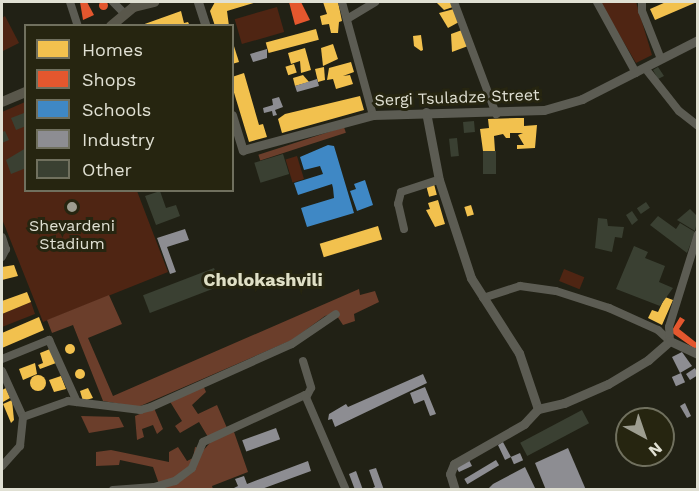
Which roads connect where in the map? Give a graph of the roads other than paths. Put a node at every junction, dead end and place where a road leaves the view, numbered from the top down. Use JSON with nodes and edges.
{"nodes":[{"id":1,"x":70,"y":2,"type":"edge"},
{"id":2,"x":112,"y":2,"type":"edge"},
{"id":3,"x":154,"y":2,"type":"edge"},
{"id":4,"x":198,"y":2,"type":"edge"},
{"id":5,"x":342,"y":2,"type":"edge"},
{"id":6,"x":375,"y":2,"type":"edge"},
{"id":7,"x":454,"y":2,"type":"edge"},
{"id":8,"x":597,"y":2,"type":"edge"},
{"id":9,"x":642,"y":2,"type":"edge"},
{"id":10,"x":124,"y":13,"type":"junction"},
{"id":11,"x":347,"y":19,"type":"junction"},
{"id":12,"x":77,"y":24,"type":"edge"},
{"id":13,"x":113,"y":24,"type":"edge"},
{"id":14,"x":205,"y":24,"type":"edge"},
{"id":15,"x":698,"y":40,"type":"edge"},
{"id":16,"x":661,"y":59,"type":"junction"},
{"id":17,"x":640,"y":71,"type":"junction"},
{"id":18,"x":24,"y":93,"type":"edge"},
{"id":19,"x":2,"y":102,"type":"edge"},
{"id":20,"x":426,"y":112,"type":"junction"},
{"id":21,"x":373,"y":114,"type":"junction"},
{"id":22,"x":496,"y":114,"type":"junction"},
{"id":23,"x":698,"y":126,"type":"edge"},
{"id":24,"x":236,"y":137,"type":"edge"},
{"id":25,"x":439,"y":180,"type":"junction"},
{"id":26,"x":404,"y":229,"type":"dead end"},
{"id":27,"x":698,"y":234,"type":"edge"},
{"id":28,"x":2,"y":237,"type":"edge"},
{"id":29,"x":2,"y":257,"type":"edge"},
{"id":30,"x":483,"y":298,"type":"junction"},
{"id":31,"x":336,"y":314,"type":"dead end"},
{"id":32,"x":670,"y":341,"type":"junction"},
{"id":33,"x":698,"y":354,"type":"edge"},
{"id":34,"x":2,"y":358,"type":"edge"},
{"id":35,"x":303,"y":361,"type":"dead end"},
{"id":36,"x":2,"y":371,"type":"edge"},
{"id":37,"x":307,"y":396,"type":"junction"},
{"id":38,"x":77,"y":402,"type":"junction"},
{"id":39,"x":538,"y":409,"type":"junction"},
{"id":40,"x":23,"y":417,"type":"junction"},
{"id":41,"x":2,"y":466,"type":"edge"},
{"id":42,"x":151,"y":488,"type":"edge"},
{"id":43,"x":113,"y":489,"type":"edge"},
{"id":44,"x":346,"y":489,"type":"edge"},
{"id":45,"x":455,"y":489,"type":"edge"}],
"edges":[{"from":1,"to":12,"type":"street"},
{"from":2,"to":10,"type":"street"},
{"from":3,"to":10,"type":"main road"},
{"from":4,"to":14,"type":"street"},
{"from":5,"to":11,"type":"street"},
{"from":6,"to":11,"type":"street"},
{"from":7,"to":22,"type":"street"},
{"from":8,"to":17,"type":"street"},
{"from":9,"to":16,"type":"street"},
{"from":10,"to":13,"type":"main road"},
{"from":11,"to":21,"type":"street"},
{"from":15,"to":16,"type":"street","name":"Sergi Tsuladze Street"},
{"from":16,"to":17,"type":"street","name":"Sergi Tsuladze Street"},
{"from":17,"to":22,"type":"street","name":"Sergi Tsuladze Street"},
{"from":17,"to":23,"type":"street"},
{"from":18,"to":19,"type":"main road"},
{"from":20,"to":21,"type":"street","name":"Sergi Tsuladze Street"},
{"from":20,"to":22,"type":"street","name":"Sergi Tsuladze Street"},
{"from":20,"to":25,"type":"street"},
{"from":21,"to":24,"type":"street","name":"Sergi Tsuladze Street"},
{"from":25,"to":26,"type":"street"},
{"from":25,"to":30,"type":"street"},
{"from":27,"to":32,"type":"street"},
{"from":28,"to":29,"type":"street"},
{"from":30,"to":32,"type":"street"},
{"from":30,"to":39,"type":"street"},
{"from":31,"to":38,"type":"street"},
{"from":32,"to":33,"type":"street"},
{"from":32,"to":39,"type":"street"},
{"from":34,"to":38,"type":"street"},
{"from":35,"to":37,"type":"street"},
{"from":36,"to":40,"type":"street"},
{"from":37,"to":42,"type":"street"},
{"from":37,"to":44,"type":"street"},
{"from":38,"to":40,"type":"street"},
{"from":39,"to":45,"type":"street"},
{"from":40,"to":41,"type":"street"},
{"from":42,"to":43,"type":"street"}]}
